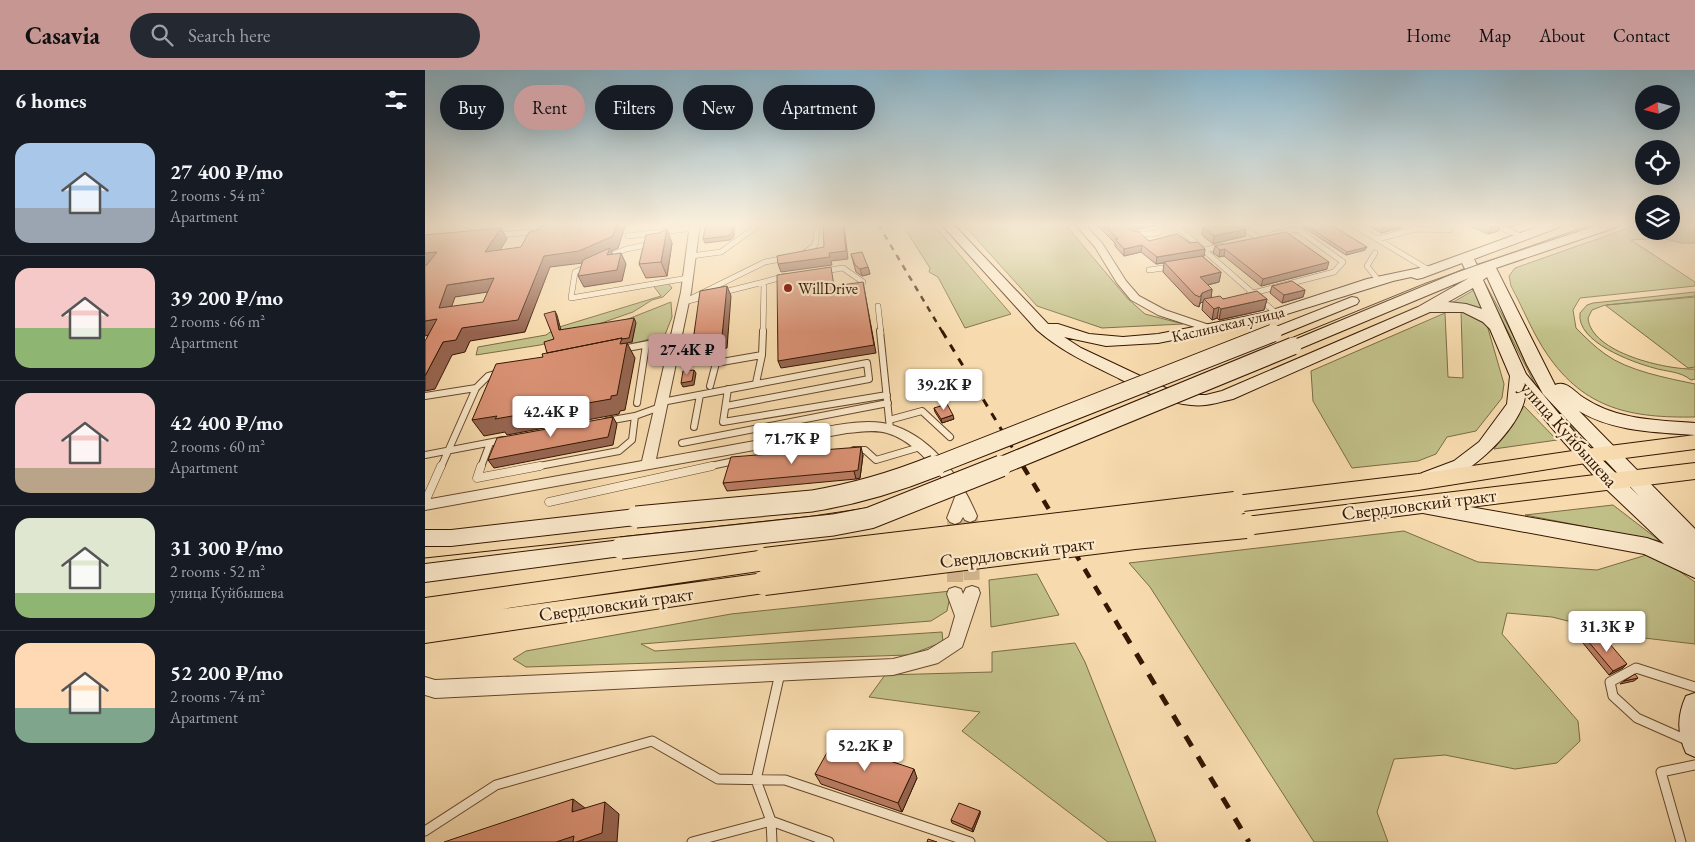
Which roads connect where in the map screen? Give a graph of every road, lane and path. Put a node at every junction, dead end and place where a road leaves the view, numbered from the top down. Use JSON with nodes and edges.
{"nodes":[{"id":1,"x":690,"y":260,"type":"edge"},
{"id":2,"x":776,"y":260,"type":"edge"},
{"id":3,"x":980,"y":260,"type":"edge"},
{"id":4,"x":1107,"y":260,"type":"edge"},
{"id":5,"x":1210,"y":260,"type":"edge"},
{"id":6,"x":1216,"y":260,"type":"edge"},
{"id":7,"x":1340,"y":260,"type":"edge"},
{"id":8,"x":1371,"y":260,"type":"edge"},
{"id":9,"x":1412,"y":260,"type":"edge"},
{"id":10,"x":1455,"y":260,"type":"edge"},
{"id":11,"x":1468,"y":260,"type":"edge"},
{"id":12,"x":1474,"y":260,"type":"edge"},
{"id":13,"x":1509,"y":260,"type":"edge"},
{"id":14,"x":1206,"y":261,"type":"edge"},
{"id":15,"x":592,"y":264,"type":"edge"},
{"id":16,"x":1177,"y":266,"type":"edge"},
{"id":17,"x":1489,"y":267,"type":"junction"},
{"id":18,"x":1149,"y":270,"type":"dead end"},
{"id":19,"x":1429,"y":270,"type":"junction"},
{"id":20,"x":816,"y":272,"type":"edge"},
{"id":21,"x":789,"y":276,"type":"edge"},
{"id":22,"x":1474,"y":276,"type":"junction"},
{"id":23,"x":688,"y":278,"type":"junction"},
{"id":24,"x":1379,"y":281,"type":"junction"},
{"id":25,"x":764,"y":282,"type":"junction"},
{"id":26,"x":863,"y":282,"type":"edge"},
{"id":27,"x":1254,"y":293,"type":"junction"},
{"id":28,"x":1245,"y":295,"type":"edge"},
{"id":29,"x":684,"y":302,"type":"junction"},
{"id":30,"x":878,"y":306,"type":"dead end"},
{"id":31,"x":1423,"y":310,"type":"junction"},
{"id":32,"x":1028,"y":312,"type":"junction"},
{"id":33,"x":1277,"y":314,"type":"junction"},
{"id":34,"x":1348,"y":322,"type":"joint"},
{"id":35,"x":1211,"y":329,"type":"junction"},
{"id":36,"x":1501,"y":333,"type":"junction"},
{"id":37,"x":675,"y":339,"type":"junction"},
{"id":38,"x":1153,"y":341,"type":"junction"},
{"id":39,"x":646,"y":345,"type":"junction"},
{"id":40,"x":1338,"y":347,"type":"joint"},
{"id":41,"x":617,"y":350,"type":"edge"},
{"id":42,"x":762,"y":355,"type":"junction"},
{"id":43,"x":1535,"y":365,"type":"junction"},
{"id":44,"x":503,"y":372,"type":"edge"},
{"id":45,"x":1121,"y":373,"type":"junction"},
{"id":46,"x":1518,"y":376,"type":"junction"},
{"id":47,"x":756,"y":383,"type":"junction"},
{"id":48,"x":710,"y":386,"type":"dead end"},
{"id":49,"x":476,"y":388,"type":"junction"},
{"id":50,"x":728,"y":389,"type":"junction"},
{"id":51,"x":700,"y":395,"type":"junction"},
{"id":52,"x":887,"y":395,"type":"junction"},
{"id":53,"x":425,"y":396,"type":"edge"},
{"id":54,"x":637,"y":402,"type":"dead end"},
{"id":55,"x":888,"y":403,"type":"junction"},
{"id":56,"x":661,"y":405,"type":"junction"},
{"id":57,"x":726,"y":406,"type":"junction"},
{"id":58,"x":773,"y":414,"type":"junction"},
{"id":59,"x":635,"y":416,"type":"junction"},
{"id":60,"x":596,"y":423,"type":"edge"},
{"id":61,"x":889,"y":424,"type":"junction"},
{"id":62,"x":775,"y":425,"type":"junction"},
{"id":63,"x":694,"y":428,"type":"dead end"},
{"id":64,"x":1695,"y":429,"type":"edge"},
{"id":65,"x":950,"y":437,"type":"dead end"},
{"id":66,"x":510,"y":439,"type":"edge"},
{"id":67,"x":1695,"y":442,"type":"edge"},
{"id":68,"x":491,"y":443,"type":"junction"},
{"id":69,"x":682,"y":443,"type":"dead end"},
{"id":70,"x":920,"y":447,"type":"junction"},
{"id":71,"x":449,"y":451,"type":"junction"},
{"id":72,"x":846,"y":451,"type":"edge"},
{"id":73,"x":1608,"y":454,"type":"junction"},
{"id":74,"x":425,"y":455,"type":"edge"},
{"id":75,"x":1586,"y":456,"type":"junction"},
{"id":76,"x":744,"y":460,"type":"edge"},
{"id":77,"x":648,"y":464,"type":"junction"},
{"id":78,"x":1695,"y":471,"type":"edge"},
{"id":79,"x":1634,"y":478,"type":"junction"},
{"id":80,"x":1610,"y":481,"type":"junction"},
{"id":81,"x":1418,"y":482,"type":"junction"},
{"id":82,"x":549,"y":502,"type":"dead end"},
{"id":83,"x":425,"y":504,"type":"edge"},
{"id":84,"x":1411,"y":505,"type":"junction"},
{"id":85,"x":962,"y":517,"type":"tunnel mouth"},
{"id":86,"x":425,"y":538,"type":"edge"},
{"id":87,"x":1695,"y":542,"type":"edge"},
{"id":88,"x":1695,"y":560,"type":"edge"},
{"id":89,"x":1695,"y":570,"type":"edge"},
{"id":90,"x":765,"y":572,"type":"junction"},
{"id":91,"x":425,"y":573,"type":"edge"},
{"id":92,"x":964,"y":594,"type":"tunnel mouth"},
{"id":93,"x":425,"y":609,"type":"edge"},
{"id":94,"x":425,"y":631,"type":"edge"},
{"id":95,"x":780,"y":673,"type":"junction"},
{"id":96,"x":425,"y":686,"type":"edge"},
{"id":97,"x":1695,"y":687,"type":"edge"},
{"id":98,"x":1695,"y":705,"type":"edge"},
{"id":99,"x":1695,"y":744,"type":"edge"},
{"id":100,"x":1695,"y":765,"type":"edge"},
{"id":101,"x":756,"y":780,"type":"junction"},
{"id":102,"x":771,"y":821,"type":"junction"},
{"id":103,"x":425,"y":831,"type":"edge"},
{"id":104,"x":692,"y":842,"type":"edge"},
{"id":105,"x":772,"y":842,"type":"edge"},
{"id":106,"x":829,"y":842,"type":"edge"},
{"id":107,"x":970,"y":842,"type":"edge"},
{"id":108,"x":1681,"y":842,"type":"edge"}],
"edges":[{"from":1,"to":23,"type":"street"},
{"from":2,"to":29,"type":"lane"},
{"from":3,"to":32,"type":"main road"},
{"from":4,"to":35,"type":"street"},
{"from":5,"to":14,"type":"lane"},
{"from":6,"to":27,"type":"lane"},
{"from":7,"to":27,"type":"lane"},
{"from":8,"to":24,"type":"lane"},
{"from":9,"to":19,"type":"lane"},
{"from":10,"to":19,"type":"main road"},
{"from":11,"to":22,"type":"main road","name":"улица Куйбышева"},
{"from":12,"to":17,"type":"main road"},
{"from":13,"to":17,"type":"main road"},
{"from":15,"to":23,"type":"lane"},
{"from":16,"to":18,"type":"lane"},
{"from":17,"to":22,"type":"main road"},
{"from":17,"to":43,"type":"main road","name":"улица Куйбышева"},
{"from":19,"to":24,"type":"main road","name":"Каслинская улица"},
{"from":19,"to":86,"type":"main road","bridge":true},
{"from":20,"to":26,"type":"lane"},
{"from":21,"to":25,"type":"lane"},
{"from":22,"to":31,"type":"main road"},
{"from":22,"to":34,"type":"main road"},
{"from":22,"to":36,"type":"main road","name":"улица Куйбышева"},
{"from":23,"to":29,"type":"street"},
{"from":24,"to":33,"type":"main road","name":"Каслинская улица"},
{"from":25,"to":29,"type":"lane"},
{"from":25,"to":42,"type":"lane"},
{"from":27,"to":28,"type":"lane"},
{"from":27,"to":33,"type":"lane"},
{"from":29,"to":37,"type":"street"},
{"from":30,"to":52,"type":"lane"},
{"from":31,"to":36,"type":"main road"},
{"from":31,"to":40,"type":"main road"},
{"from":32,"to":38,"type":"main road","name":"Каслинская улица"},
{"from":32,"to":45,"type":"main road"},
{"from":33,"to":35,"type":"main road","name":"Каслинская улица"},
{"from":34,"to":91,"type":"main road","bridge":true},
{"from":35,"to":38,"type":"main road","name":"Каслинская улица"},
{"from":36,"to":46,"type":"main road","name":"улица Куйбышева"},
{"from":37,"to":39,"type":"lane"},
{"from":37,"to":56,"type":"street"},
{"from":38,"to":45,"type":"main road"},
{"from":39,"to":41,"type":"lane"},
{"from":39,"to":54,"type":"lane"},
{"from":40,"to":45,"type":"main road"},
{"from":42,"to":47,"type":"lane"},
{"from":42,"to":48,"type":"lane"},
{"from":43,"to":64,"type":"main road"},
{"from":43,"to":73,"type":"main road","name":"улица Куйбышева"},
{"from":44,"to":49,"type":"lane"},
{"from":46,"to":75,"type":"main road","name":"улица Куйбышева"},
{"from":46,"to":81,"type":"main road"},
{"from":47,"to":50,"type":"lane"},
{"from":47,"to":57,"type":"lane"},
{"from":49,"to":53,"type":"lane"},
{"from":49,"to":71,"type":"lane"},
{"from":50,"to":51,"type":"lane"},
{"from":50,"to":57,"type":"lane"},
{"from":51,"to":56,"type":"lane"},
{"from":51,"to":63,"type":"lane"},
{"from":52,"to":55,"type":"lane"},
{"from":52,"to":58,"type":"lane"},
{"from":55,"to":61,"type":"lane"},
{"from":55,"to":62,"type":"lane"},
{"from":56,"to":59,"type":"lane"},
{"from":56,"to":77,"type":"street"},
{"from":57,"to":58,"type":"lane"},
{"from":58,"to":62,"type":"lane"},
{"from":59,"to":60,"type":"lane"},
{"from":59,"to":68,"type":"lane"},
{"from":61,"to":65,"type":"lane"},
{"from":61,"to":70,"type":"street"},
{"from":61,"to":77,"type":"street"},
{"from":62,"to":69,"type":"lane"},
{"from":66,"to":68,"type":"lane"},
{"from":67,"to":73,"type":"main road","name":"Свердловский тракт"},
{"from":68,"to":71,"type":"lane"},
{"from":70,"to":72,"type":"lane"},
{"from":70,"to":85,"type":"street"},
{"from":71,"to":74,"type":"lane"},
{"from":71,"to":83,"type":"lane"},
{"from":73,"to":75,"type":"main road","name":"Свердловский тракт"},
{"from":73,"to":79,"type":"main road","name":"улица Куйбышева"},
{"from":75,"to":80,"type":"main road","name":"улица Куйбышева"},
{"from":75,"to":81,"type":"main road","name":"Свердловский тракт"},
{"from":76,"to":82,"type":"lane"},
{"from":77,"to":83,"type":"street"},
{"from":78,"to":79,"type":"main road","name":"Свердловский тракт"},
{"from":79,"to":80,"type":"main road","name":"Свердловский тракт"},
{"from":79,"to":87,"type":"main road","name":"улица Куйбышева"},
{"from":80,"to":84,"type":"main road","name":"Свердловский тракт"},
{"from":80,"to":88,"type":"main road","name":"улица Куйбышева"},
{"from":81,"to":90,"type":"main road","name":"Свердловский тракт","bridge":true},
{"from":84,"to":89,"type":"main road"},
{"from":84,"to":90,"type":"main road","name":"Свердловский тракт","bridge":true},
{"from":90,"to":93,"type":"main road","name":"Свердловский тракт"},
{"from":90,"to":94,"type":"main road","name":"Свердловский тракт"},
{"from":92,"to":95,"type":"street"},
{"from":95,"to":96,"type":"street"},
{"from":95,"to":101,"type":"lane"},
{"from":97,"to":99,"type":"lane"},
{"from":98,"to":99,"type":"main road"},
{"from":100,"to":108,"type":"lane"},
{"from":101,"to":102,"type":"lane"},
{"from":101,"to":103,"type":"lane"},
{"from":101,"to":107,"type":"lane"},
{"from":102,"to":104,"type":"lane"},
{"from":102,"to":105,"type":"lane"},
{"from":102,"to":106,"type":"lane"}]}
